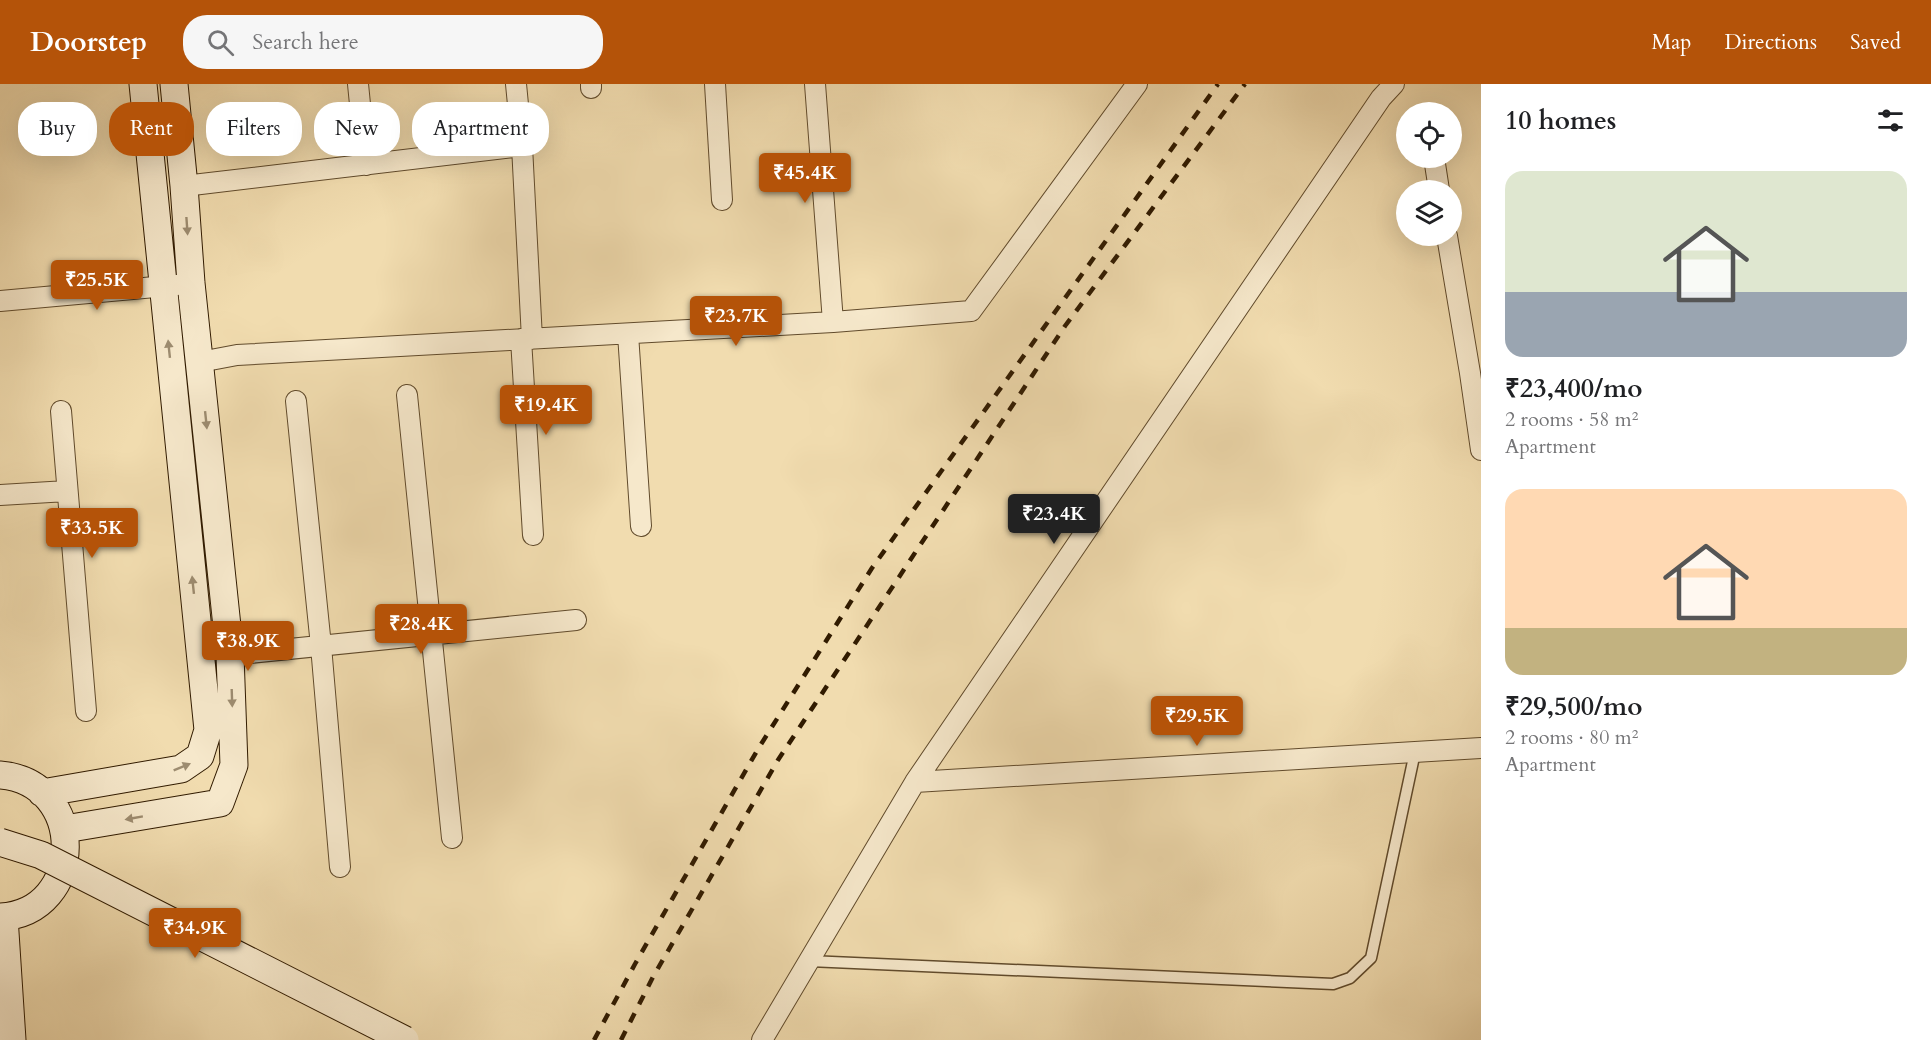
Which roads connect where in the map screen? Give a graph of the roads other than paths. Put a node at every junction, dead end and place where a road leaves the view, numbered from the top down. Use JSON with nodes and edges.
{"nodes":[{"id":1,"x":144,"y":84,"type":"edge"},
{"id":2,"x":174,"y":84,"type":"edge"},
{"id":3,"x":358,"y":84,"type":"edge"},
{"id":4,"x":516,"y":84,"type":"edge"},
{"id":5,"x":715,"y":84,"type":"edge"},
{"id":6,"x":815,"y":84,"type":"edge"},
{"id":7,"x":1137,"y":84,"type":"edge"},
{"id":8,"x":1394,"y":84,"type":"edge"},
{"id":9,"x":518,"y":102,"type":"edge"},
{"id":10,"x":440,"y":156,"type":"edge"},
{"id":11,"x":522,"y":156,"type":"edge"},
{"id":12,"x":366,"y":165,"type":"junction"},
{"id":13,"x":184,"y":186,"type":"junction"},
{"id":14,"x":722,"y":200,"type":"dead end"},
{"id":15,"x":1449,"y":246,"type":"edge"},
{"id":16,"x":191,"y":284,"type":"junction"},
{"id":17,"x":163,"y":286,"type":"junction"},
{"id":18,"x":0,"y":301,"type":"edge"},
{"id":19,"x":833,"y":322,"type":"junction"},
{"id":20,"x":628,"y":334,"type":"junction"},
{"id":21,"x":527,"y":339,"type":"junction"},
{"id":22,"x":200,"y":362,"type":"junction"},
{"id":23,"x":1476,"y":372,"type":"edge"},
{"id":24,"x":407,"y":395,"type":"dead end"},
{"id":25,"x":296,"y":401,"type":"dead end"},
{"id":26,"x":61,"y":411,"type":"dead end"},
{"id":27,"x":1481,"y":450,"type":"edge"},
{"id":28,"x":68,"y":491,"type":"junction"},
{"id":29,"x":0,"y":495,"type":"edge"},
{"id":30,"x":641,"y":526,"type":"dead end"},
{"id":31,"x":533,"y":535,"type":"dead end"},
{"id":32,"x":576,"y":620,"type":"dead end"},
{"id":33,"x":430,"y":635,"type":"junction"},
{"id":34,"x":321,"y":646,"type":"junction"},
{"id":35,"x":230,"y":655,"type":"junction"},
{"id":36,"x":86,"y":711,"type":"dead end"},
{"id":37,"x":1481,"y":748,"type":"edge"},
{"id":38,"x":1415,"y":752,"type":"junction"},
{"id":39,"x":0,"y":775,"type":"edge"},
{"id":40,"x":915,"y":782,"type":"junction"},
{"id":41,"x":42,"y":793,"type":"junction"},
{"id":42,"x":65,"y":829,"type":"junction"},
{"id":43,"x":452,"y":838,"type":"dead end"},
{"id":44,"x":0,"y":842,"type":"edge"},
{"id":45,"x":340,"y":867,"type":"dead end"},
{"id":46,"x":2,"y":917,"type":"edge"},
{"id":47,"x":809,"y":961,"type":"junction"},
{"id":48,"x":12,"y":1040,"type":"edge"},
{"id":49,"x":405,"y":1040,"type":"edge"},
{"id":50,"x":762,"y":1040,"type":"edge"}],
"edges":[{"from":1,"to":17,"type":"street"},
{"from":2,"to":13,"type":"street"},
{"from":3,"to":12,"type":"street"},
{"from":4,"to":9,"type":"street"},
{"from":5,"to":14,"type":"street"},
{"from":6,"to":19,"type":"street"},
{"from":7,"to":19,"type":"street"},
{"from":8,"to":40,"type":"street"},
{"from":10,"to":12,"type":"street"},
{"from":11,"to":21,"type":"street"},
{"from":12,"to":13,"type":"street"},
{"from":13,"to":16,"type":"street","one_way":true},
{"from":15,"to":23,"type":"street"},
{"from":16,"to":17,"type":"street"},
{"from":16,"to":22,"type":"street"},
{"from":17,"to":18,"type":"street"},
{"from":41,"to":17,"type":"street","one_way":true},
{"from":19,"to":20,"type":"street"},
{"from":20,"to":21,"type":"street"},
{"from":20,"to":30,"type":"street"},
{"from":21,"to":22,"type":"street"},
{"from":21,"to":31,"type":"street"},
{"from":22,"to":35,"type":"street","one_way":true},
{"from":23,"to":27,"type":"street"},
{"from":24,"to":33,"type":"street"},
{"from":25,"to":34,"type":"street"},
{"from":26,"to":28,"type":"street"},
{"from":28,"to":29,"type":"street"},
{"from":28,"to":36,"type":"street"},
{"from":32,"to":33,"type":"street"},
{"from":33,"to":34,"type":"street"},
{"from":33,"to":43,"type":"street"},
{"from":34,"to":35,"type":"street"},
{"from":34,"to":45,"type":"street"},
{"from":35,"to":42,"type":"street","one_way":true},
{"from":37,"to":38,"type":"street"},
{"from":38,"to":40,"type":"street"},
{"from":38,"to":47,"type":"lane"},
{"from":39,"to":41,"type":"street"},
{"from":40,"to":47,"type":"street"},
{"from":41,"to":42,"type":"street"},
{"from":42,"to":46,"type":"street"},
{"from":44,"to":49,"type":"street","bridge":true},
{"from":46,"to":48,"type":"street"},
{"from":47,"to":50,"type":"street"}]}
